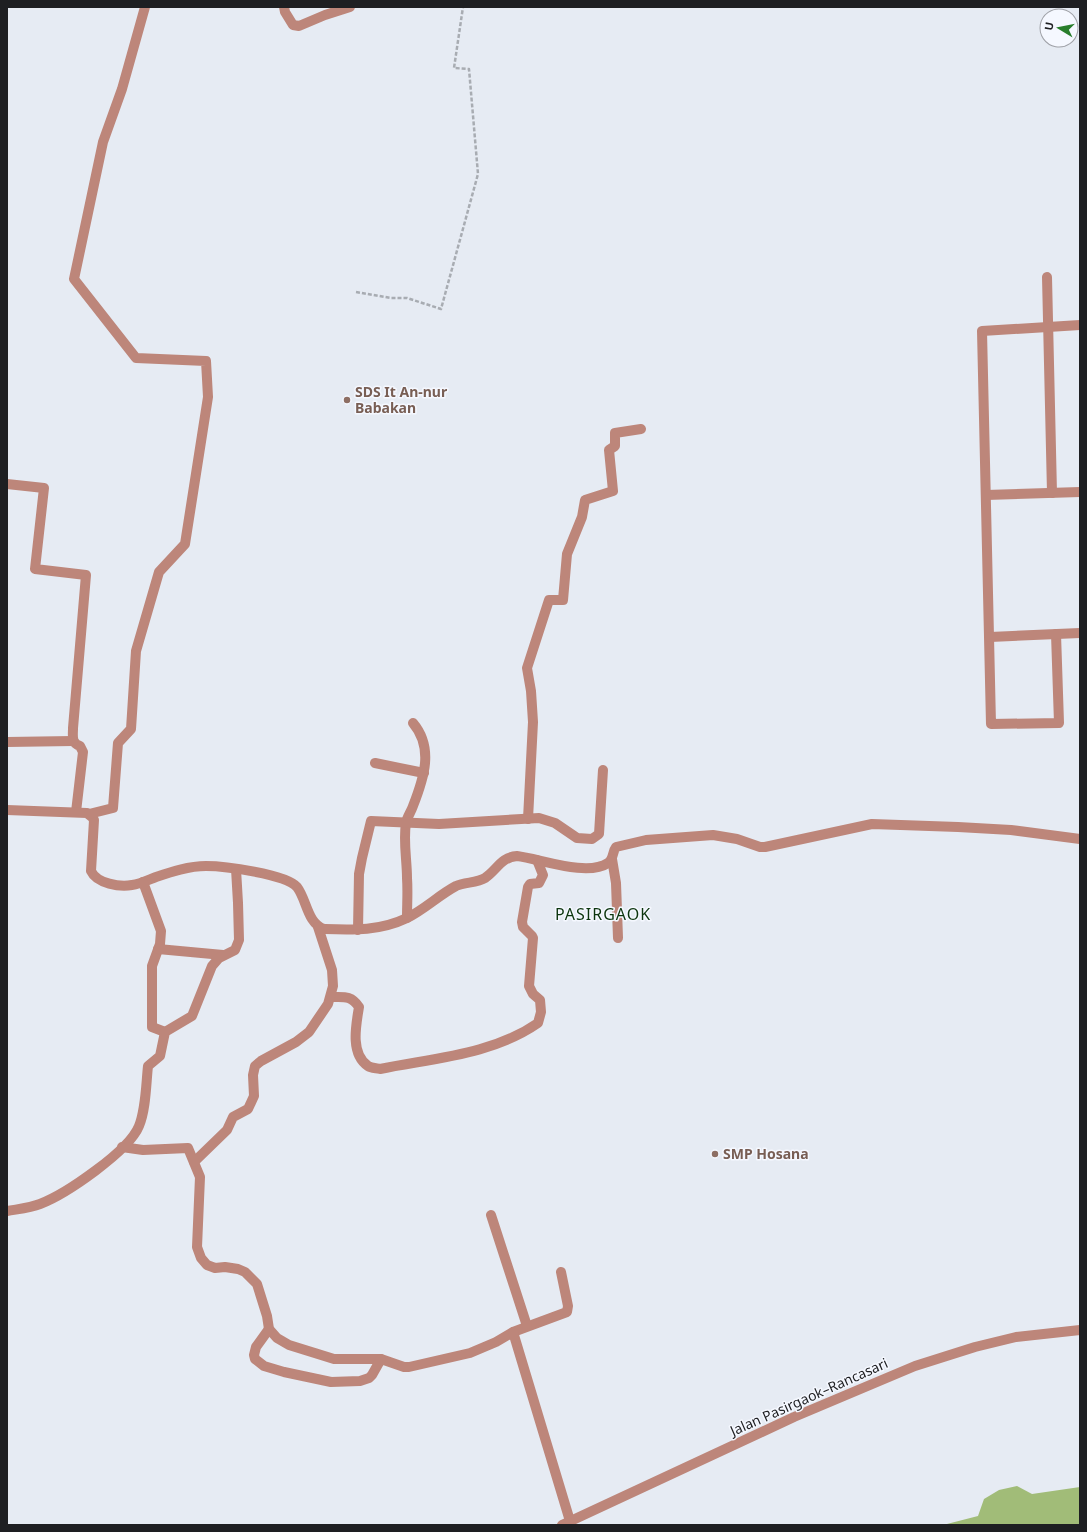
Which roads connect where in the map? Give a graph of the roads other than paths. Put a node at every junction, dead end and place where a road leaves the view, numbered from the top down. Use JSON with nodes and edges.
{"nodes":[{"id":1,"x":145,"y":7,"type":"edge"},
{"id":2,"x":284,"y":7,"type":"edge"},
{"id":3,"x":350,"y":7,"type":"edge"},
{"id":4,"x":1047,"y":278,"type":"dead end"},
{"id":5,"x":1080,"y":325,"type":"edge"},
{"id":6,"x":1048,"y":326,"type":"junction"},
{"id":7,"x":641,"y":430,"type":"dead end"},
{"id":8,"x":7,"y":484,"type":"edge"},
{"id":9,"x":1080,"y":492,"type":"edge"},
{"id":10,"x":1052,"y":493,"type":"junction"},
{"id":11,"x":986,"y":495,"type":"junction"},
{"id":12,"x":1080,"y":633,"type":"edge"},
{"id":13,"x":1056,"y":634,"type":"junction"},
{"id":14,"x":990,"y":637,"type":"junction"},
{"id":15,"x":413,"y":723,"type":"dead end"},
{"id":16,"x":7,"y":742,"type":"edge"},
{"id":17,"x":74,"y":742,"type":"junction"},
{"id":18,"x":375,"y":763,"type":"dead end"},
{"id":19,"x":603,"y":770,"type":"dead end"},
{"id":20,"x":424,"y":773,"type":"junction"},
{"id":21,"x":7,"y":810,"type":"edge"},
{"id":22,"x":76,"y":812,"type":"junction"},
{"id":23,"x":89,"y":814,"type":"junction"},
{"id":24,"x":528,"y":819,"type":"junction"},
{"id":25,"x":406,"y":822,"type":"junction"},
{"id":26,"x":1080,"y":839,"type":"edge"},
{"id":27,"x":612,"y":859,"type":"junction"},
{"id":28,"x":537,"y":860,"type":"junction"},
{"id":29,"x":236,"y":869,"type":"junction"},
{"id":30,"x":143,"y":882,"type":"junction"},
{"id":31,"x":407,"y":918,"type":"junction"},
{"id":32,"x":318,"y":927,"type":"junction"},
{"id":33,"x":358,"y":930,"type":"junction"},
{"id":34,"x":618,"y":938,"type":"dead end"},
{"id":35,"x":158,"y":949,"type":"junction"},
{"id":36,"x":223,"y":955,"type":"junction"},
{"id":37,"x":331,"y":997,"type":"junction"},
{"id":38,"x":165,"y":1032,"type":"junction"},
{"id":39,"x":122,"y":1147,"type":"junction"},
{"id":40,"x":194,"y":1162,"type":"junction"},
{"id":41,"x":7,"y":1211,"type":"edge"},
{"id":42,"x":491,"y":1215,"type":"dead end"},
{"id":43,"x":561,"y":1272,"type":"dead end"},
{"id":44,"x":527,"y":1326,"type":"junction"},
{"id":45,"x":269,"y":1329,"type":"junction"},
{"id":46,"x":1080,"y":1330,"type":"edge"},
{"id":47,"x":513,"y":1332,"type":"junction"},
{"id":48,"x":381,"y":1359,"type":"junction"},
{"id":49,"x":566,"y":1523,"type":"edge"}],
"edges":[{"from":1,"to":23,"type":"street"},
{"from":2,"to":3,"type":"street"},
{"from":4,"to":6,"type":"street"},
{"from":5,"to":6,"type":"street"},
{"from":6,"to":10,"type":"street"},
{"from":6,"to":11,"type":"street"},
{"from":7,"to":24,"type":"street"},
{"from":8,"to":17,"type":"street"},
{"from":9,"to":10,"type":"street"},
{"from":10,"to":11,"type":"street"},
{"from":11,"to":14,"type":"street"},
{"from":12,"to":13,"type":"street"},
{"from":13,"to":14,"type":"street"},
{"from":13,"to":14,"type":"street"},
{"from":15,"to":20,"type":"street"},
{"from":16,"to":17,"type":"street"},
{"from":17,"to":22,"type":"street"},
{"from":18,"to":20,"type":"street"},
{"from":19,"to":24,"type":"street"},
{"from":20,"to":25,"type":"street"},
{"from":21,"to":22,"type":"street"},
{"from":22,"to":23,"type":"street"},
{"from":23,"to":30,"type":"street"},
{"from":24,"to":25,"type":"street"},
{"from":25,"to":31,"type":"street"},
{"from":25,"to":33,"type":"street"},
{"from":26,"to":27,"type":"street"},
{"from":27,"to":28,"type":"street"},
{"from":27,"to":34,"type":"street"},
{"from":28,"to":31,"type":"street"},
{"from":28,"to":37,"type":"street"},
{"from":29,"to":30,"type":"street"},
{"from":29,"to":32,"type":"street"},
{"from":29,"to":36,"type":"street"},
{"from":30,"to":35,"type":"street"},
{"from":31,"to":33,"type":"street"},
{"from":32,"to":33,"type":"street"},
{"from":32,"to":37,"type":"street"},
{"from":35,"to":36,"type":"street"},
{"from":35,"to":38,"type":"street"},
{"from":36,"to":38,"type":"street"},
{"from":37,"to":40,"type":"street"},
{"from":38,"to":39,"type":"street"},
{"from":39,"to":40,"type":"street"},
{"from":39,"to":41,"type":"street"},
{"from":40,"to":45,"type":"street"},
{"from":42,"to":44,"type":"street"},
{"from":43,"to":44,"type":"street"},
{"from":44,"to":47,"type":"street"},
{"from":45,"to":48,"type":"street"},
{"from":45,"to":48,"type":"street"},
{"from":46,"to":49,"type":"street","name":"Jalan Pasirgaok–Rancasari"},
{"from":47,"to":48,"type":"street"},
{"from":47,"to":49,"type":"street"}]}
